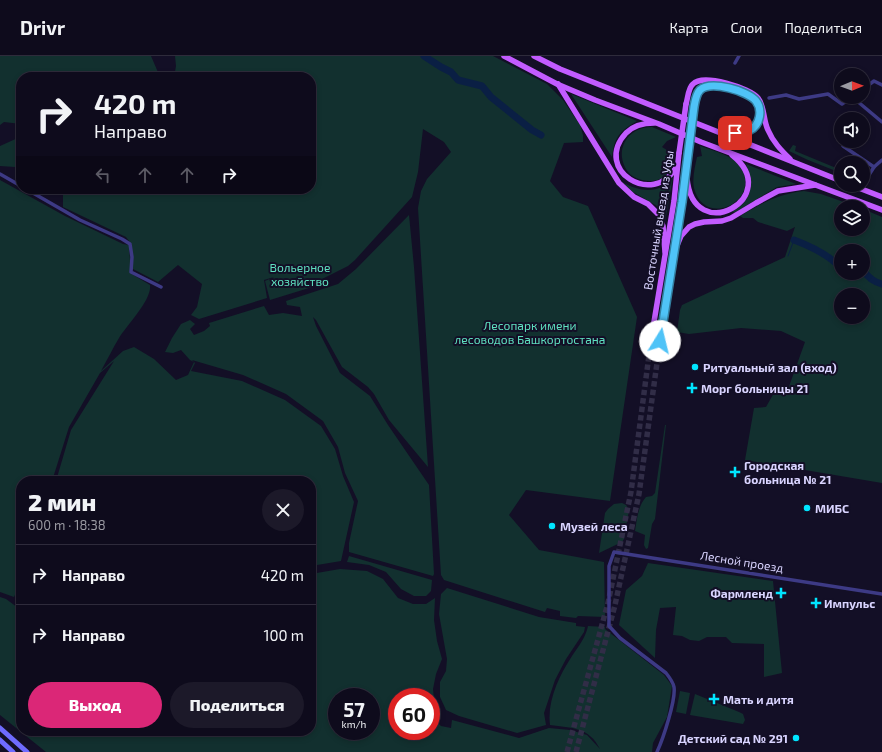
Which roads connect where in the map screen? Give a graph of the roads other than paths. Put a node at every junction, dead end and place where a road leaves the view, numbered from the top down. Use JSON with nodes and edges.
{"nodes":[{"id":1,"x":504,"y":56,"type":"edge"},
{"id":2,"x":534,"y":56,"type":"edge"},
{"id":3,"x":738,"y":56,"type":"edge"},
{"id":4,"x":735,"y":63,"type":"dead end"},
{"id":5,"x":558,"y":84,"type":"junction"},
{"id":6,"x":870,"y":84,"type":"edge"},
{"id":7,"x":882,"y":85,"type":"edge"},
{"id":8,"x":769,"y":98,"type":"dead end"},
{"id":9,"x":834,"y":98,"type":"edge"},
{"id":10,"x":861,"y":104,"type":"edge"},
{"id":11,"x":882,"y":122,"type":"edge"},
{"id":12,"x":659,"y":124,"type":"junction"},
{"id":13,"x":716,"y":131,"type":"junction"},
{"id":14,"x":846,"y":148,"type":"edge"},
{"id":15,"x":727,"y":151,"type":"junction"},
{"id":16,"x":882,"y":160,"type":"edge"},
{"id":17,"x":794,"y":162,"type":"junction"},
{"id":18,"x":686,"y":164,"type":"junction"},
{"id":19,"x":677,"y":165,"type":"junction"},
{"id":20,"x":874,"y":168,"type":"junction"},
{"id":21,"x":0,"y":174,"type":"edge"},
{"id":22,"x":870,"y":174,"type":"edge"},
{"id":23,"x":834,"y":178,"type":"edge"},
{"id":24,"x":16,"y":183,"type":"edge"},
{"id":25,"x":815,"y":185,"type":"junction"},
{"id":26,"x":869,"y":192,"type":"edge"},
{"id":27,"x":35,"y":194,"type":"edge"},
{"id":28,"x":882,"y":197,"type":"edge"},
{"id":29,"x":882,"y":210,"type":"edge"},
{"id":30,"x":665,"y":252,"type":"junction"},
{"id":31,"x":674,"y":253,"type":"junction"},
{"id":32,"x":161,"y":287,"type":"dead end"},
{"id":33,"x":651,"y":340,"type":"tunnel mouth"},
{"id":34,"x":660,"y":341,"type":"tunnel mouth"},
{"id":35,"x":882,"y":594,"type":"edge"},
{"id":36,"x":0,"y":728,"type":"edge"},
{"id":37,"x":0,"y":740,"type":"edge"},
{"id":38,"x":13,"y":752,"type":"edge"},
{"id":39,"x":27,"y":752,"type":"edge"},
{"id":40,"x":657,"y":752,"type":"edge"}],
"edges":[{"from":1,"to":5,"type":"main road"},
{"from":2,"to":13,"type":"main road"},
{"from":3,"to":4,"type":"street"},
{"from":5,"to":12,"type":"main road"},
{"from":5,"to":30,"type":"main road"},
{"from":6,"to":7,"type":"street"},
{"from":8,"to":9,"type":"street"},
{"from":10,"to":11,"type":"street"},
{"from":12,"to":15,"type":"main road"},
{"from":12,"to":19,"type":"main road"},
{"from":13,"to":17,"type":"main road"},
{"from":13,"to":18,"type":"main road","name":"Восточный выезд из Уфы","bridge":true},
{"from":14,"to":20,"type":"street"},
{"from":15,"to":18,"type":"main road"},
{"from":15,"to":25,"type":"main road"},
{"from":16,"to":20,"type":"street"},
{"from":17,"to":19,"type":"main road","name":"Восточный выезд из Уфы","bridge":true},
{"from":17,"to":23,"type":"main road"},
{"from":18,"to":31,"type":"main road","name":"Восточный выезд из Уфы"},
{"from":19,"to":30,"type":"main road","name":"Восточный выезд из Уфы"},
{"from":20,"to":22,"type":"street"},
{"from":21,"to":24,"type":"street"},
{"from":25,"to":29,"type":"main road"},
{"from":25,"to":31,"type":"main road"},
{"from":26,"to":28,"type":"main road"},
{"from":27,"to":32,"type":"street"},
{"from":30,"to":33,"type":"main road","name":"Восточный выезд из Уфы"},
{"from":31,"to":34,"type":"main road","name":"Восточный выезд из Уфы"},
{"from":35,"to":40,"type":"street","name":"Лесной проезд"},
{"from":36,"to":39,"type":"main road"},
{"from":37,"to":38,"type":"main road"}]}
